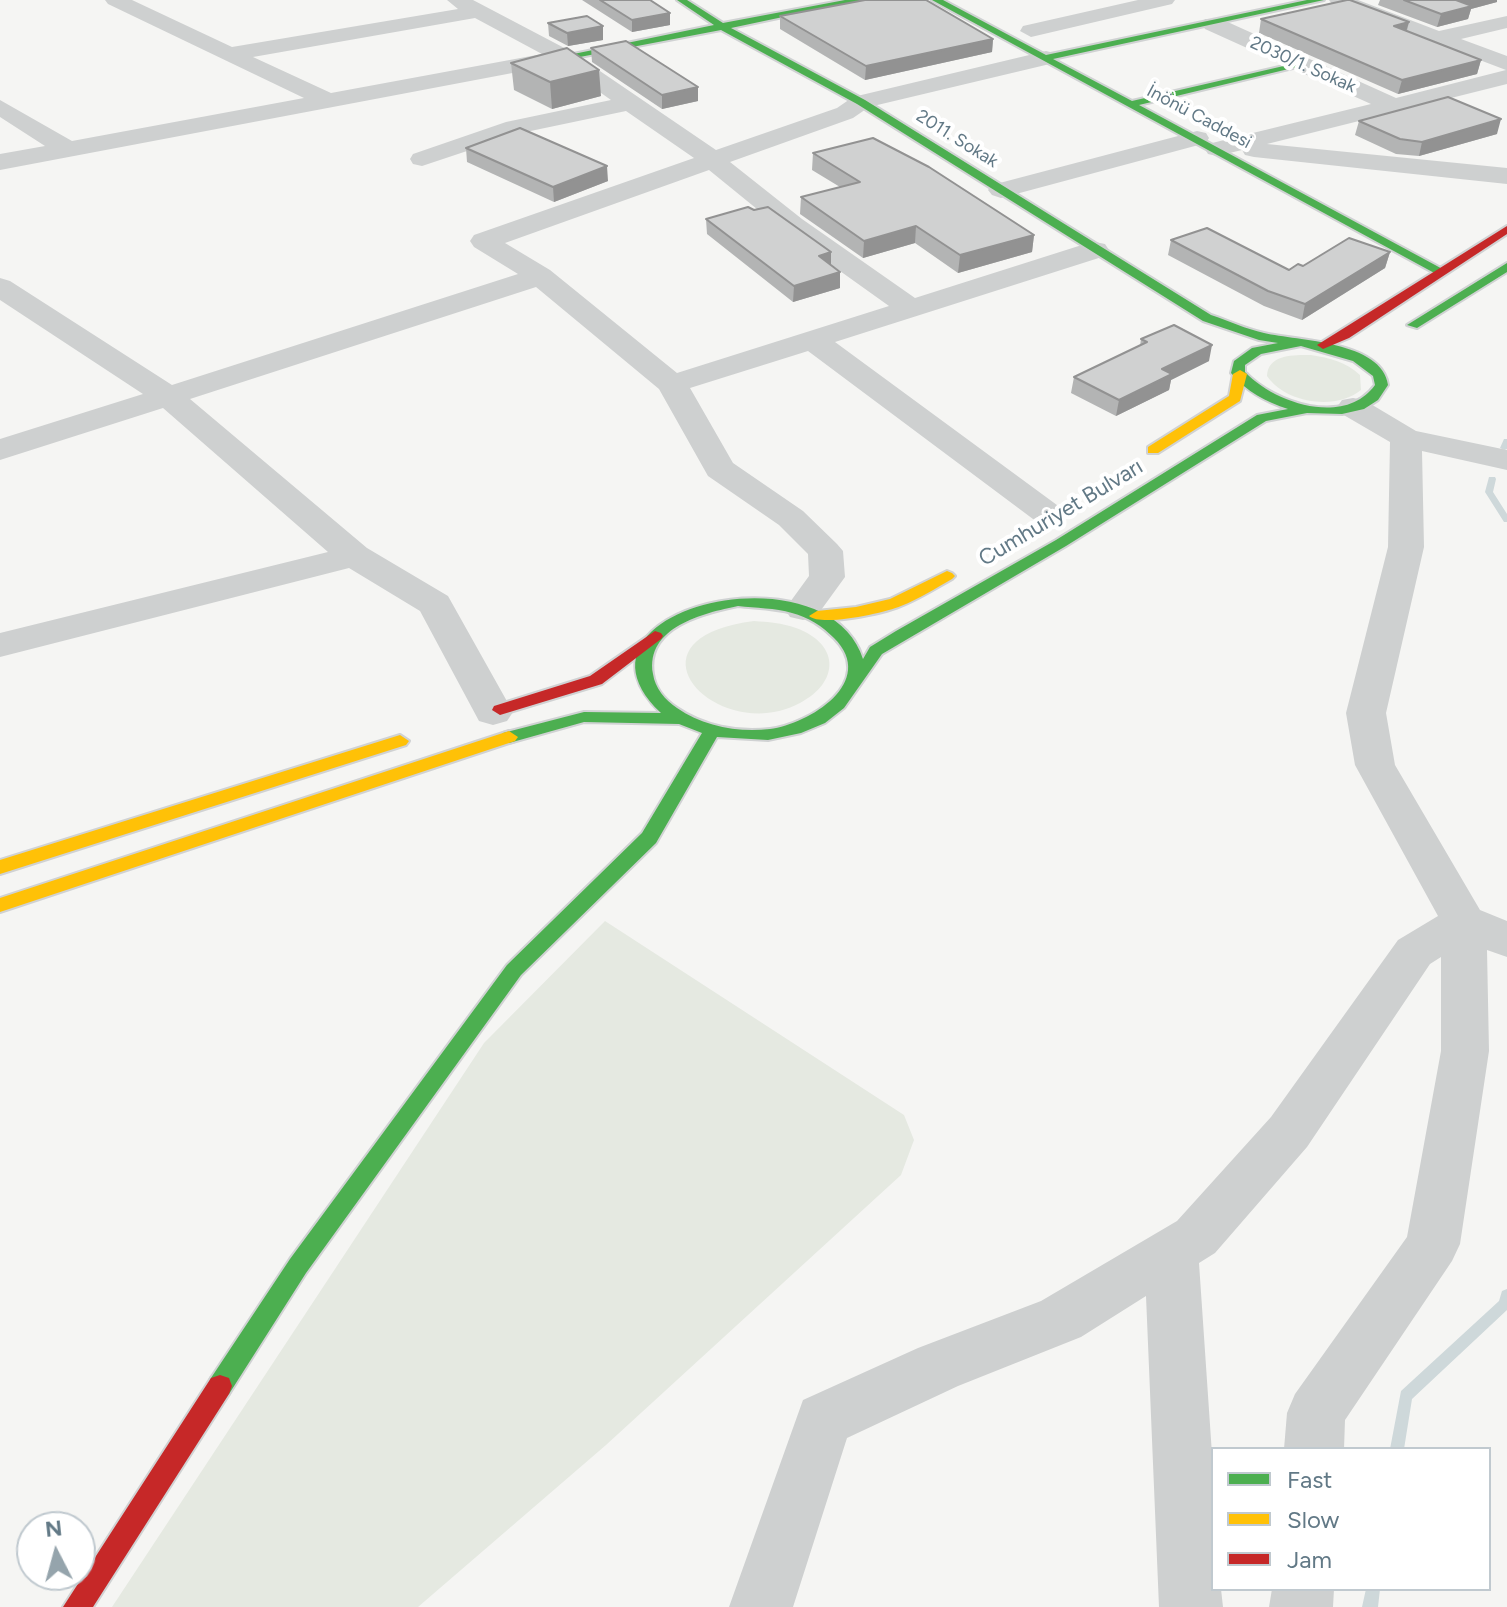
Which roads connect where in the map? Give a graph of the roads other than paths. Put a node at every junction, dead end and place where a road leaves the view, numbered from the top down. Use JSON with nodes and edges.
{"nodes":[{"id":1,"x":115,"y":0,"type":"edge"},
{"id":2,"x":681,"y":0,"type":"edge"},
{"id":3,"x":859,"y":0,"type":"edge"},
{"id":4,"x":936,"y":0,"type":"edge"},
{"id":5,"x":1165,"y":0,"type":"edge"},
{"id":6,"x":1320,"y":0,"type":"edge"},
{"id":7,"x":1339,"y":0,"type":"edge"},
{"id":8,"x":1288,"y":3,"type":"edge"},
{"id":9,"x":466,"y":6,"type":"edge"},
{"id":10,"x":1507,"y":22,"type":"edge"},
{"id":11,"x":1213,"y":24,"type":"junction"},
{"id":12,"x":721,"y":26,"type":"junction"},
{"id":13,"x":1031,"y":31,"type":"dead end"},
{"id":14,"x":1435,"y":38,"type":"junction"},
{"id":15,"x":231,"y":54,"type":"junction"},
{"id":16,"x":564,"y":57,"type":"junction"},
{"id":17,"x":1046,"y":58,"type":"junction"},
{"id":18,"x":1298,"y":64,"type":"junction"},
{"id":19,"x":1507,"y":64,"type":"edge"},
{"id":20,"x":1507,"y":77,"type":"edge"},
{"id":21,"x":330,"y":102,"type":"junction"},
{"id":22,"x":861,"y":102,"type":"junction"},
{"id":23,"x":629,"y":103,"type":"junction"},
{"id":24,"x":1132,"y":104,"type":"junction"},
{"id":25,"x":1393,"y":105,"type":"junction"},
{"id":26,"x":0,"y":107,"type":"edge"},
{"id":27,"x":1306,"y":127,"type":"junction"},
{"id":28,"x":1216,"y":144,"type":"junction"},
{"id":29,"x":67,"y":149,"type":"junction"},
{"id":30,"x":710,"y":158,"type":"junction"},
{"id":31,"x":422,"y":159,"type":"dead end"},
{"id":32,"x":1378,"y":161,"type":"junction"},
{"id":33,"x":0,"y":162,"type":"edge"},
{"id":34,"x":1507,"y":176,"type":"edge"},
{"id":35,"x":1284,"y":185,"type":"junction"},
{"id":36,"x":1001,"y":190,"type":"junction"},
{"id":37,"x":1507,"y":229,"type":"edge"},
{"id":38,"x":1095,"y":250,"type":"junction"},
{"id":39,"x":1507,"y":267,"type":"edge"},
{"id":40,"x":1442,"y":272,"type":"junction"},
{"id":41,"x":540,"y":276,"type":"junction"},
{"id":42,"x":0,"y":287,"type":"edge"},
{"id":43,"x":912,"y":309,"type":"junction"},
{"id":44,"x":1207,"y":318,"type":"junction"},
{"id":45,"x":1401,"y":332,"type":"dead end"},
{"id":46,"x":813,"y":340,"type":"junction"},
{"id":47,"x":1301,"y":342,"type":"junction"},
{"id":48,"x":1323,"y":345,"type":"junction"},
{"id":49,"x":1375,"y":347,"type":"dead end"},
{"id":50,"x":1240,"y":369,"type":"junction"},
{"id":51,"x":1374,"y":370,"type":"junction"},
{"id":52,"x":672,"y":384,"type":"junction"},
{"id":53,"x":168,"y":396,"type":"junction"},
{"id":54,"x":1353,"y":407,"type":"junction"},
{"id":55,"x":1307,"y":409,"type":"junction"},
{"id":56,"x":1406,"y":438,"type":"junction"},
{"id":57,"x":0,"y":450,"type":"edge"},
{"id":58,"x":1507,"y":460,"type":"edge"},
{"id":59,"x":1136,"y":461,"type":"dead end"},
{"id":60,"x":1046,"y":517,"type":"dead end"},
{"id":61,"x":354,"y":556,"type":"junction"},
{"id":62,"x":969,"y":564,"type":"dead end"},
{"id":63,"x":810,"y":612,"type":"junction"},
{"id":64,"x":655,"y":636,"type":"junction"},
{"id":65,"x":0,"y":645,"type":"edge"},
{"id":66,"x":856,"y":682,"type":"junction"},
{"id":67,"x":483,"y":715,"type":"joint"},
{"id":68,"x":680,"y":719,"type":"junction"},
{"id":69,"x":712,"y":731,"type":"junction"},
{"id":70,"x":414,"y":737,"type":"dead end"},
{"id":71,"x":0,"y":867,"type":"edge"},
{"id":72,"x":0,"y":905,"type":"edge"},
{"id":73,"x":1486,"y":931,"type":"edge"},
{"id":74,"x":1171,"y":1253,"type":"junction"},
{"id":75,"x":1314,"y":1447,"type":"edge"},
{"id":76,"x":77,"y":1607,"type":"edge"},
{"id":77,"x":761,"y":1607,"type":"edge"},
{"id":78,"x":1191,"y":1607,"type":"edge"}],
"edges":[{"from":1,"to":15,"type":"street"},
{"from":2,"to":12,"type":"street","name":"2011. Sokak"},
{"from":3,"to":12,"type":"street"},
{"from":4,"to":17,"type":"street","name":"İnönü Caddesi"},
{"from":5,"to":13,"type":"street"},
{"from":6,"to":8,"type":"street"},
{"from":7,"to":14,"type":"street"},
{"from":8,"to":11,"type":"street"},
{"from":9,"to":15,"type":"street"},
{"from":9,"to":16,"type":"street"},
{"from":10,"to":14,"type":"street"},
{"from":11,"to":17,"type":"street"},
{"from":11,"to":18,"type":"street","name":"2030/1. Sokak"},
{"from":12,"to":16,"type":"street"},
{"from":12,"to":22,"type":"street","name":"2011. Sokak"},
{"from":14,"to":19,"type":"street"},
{"from":15,"to":21,"type":"street"},
{"from":16,"to":21,"type":"street"},
{"from":16,"to":23,"type":"street"},
{"from":17,"to":22,"type":"street"},
{"from":17,"to":24,"type":"street","name":"İnönü Caddesi"},
{"from":18,"to":24,"type":"street"},
{"from":18,"to":25,"type":"street","name":"2030/1. Sokak"},
{"from":20,"to":25,"type":"street"},
{"from":21,"to":29,"type":"street"},
{"from":22,"to":30,"type":"street"},
{"from":22,"to":36,"type":"street","name":"2011. Sokak"},
{"from":23,"to":30,"type":"street"},
{"from":23,"to":31,"type":"street"},
{"from":24,"to":28,"type":"street","name":"İnönü Caddesi"},
{"from":25,"to":27,"type":"street"},
{"from":26,"to":29,"type":"street"},
{"from":27,"to":28,"type":"street"},
{"from":27,"to":32,"type":"street"},
{"from":28,"to":32,"type":"street"},
{"from":28,"to":35,"type":"street","name":"İnönü Caddesi"},
{"from":28,"to":36,"type":"street"},
{"from":29,"to":33,"type":"street"},
{"from":30,"to":41,"type":"street"},
{"from":30,"to":43,"type":"street"},
{"from":32,"to":34,"type":"street"},
{"from":32,"to":35,"type":"street"},
{"from":35,"to":40,"type":"street","name":"İnönü Caddesi"},
{"from":36,"to":38,"type":"street","name":"2011. Sokak"},
{"from":37,"to":40,"type":"street"},
{"from":38,"to":43,"type":"street"},
{"from":38,"to":44,"type":"street","name":"2011. Sokak"},
{"from":39,"to":45,"type":"street"},
{"from":40,"to":48,"type":"street"},
{"from":41,"to":52,"type":"street"},
{"from":41,"to":53,"type":"street"},
{"from":42,"to":53,"type":"street"},
{"from":43,"to":46,"type":"street"},
{"from":44,"to":47,"type":"street"},
{"from":44,"to":50,"type":"street"},
{"from":46,"to":52,"type":"street"},
{"from":46,"to":60,"type":"street"},
{"from":47,"to":48,"type":"street"},
{"from":47,"to":50,"type":"street"},
{"from":48,"to":51,"type":"street"},
{"from":49,"to":51,"type":"street"},
{"from":50,"to":55,"type":"street"},
{"from":50,"to":59,"type":"street"},
{"from":51,"to":54,"type":"street"},
{"from":52,"to":63,"type":"street"},
{"from":53,"to":57,"type":"street"},
{"from":53,"to":61,"type":"street"},
{"from":54,"to":55,"type":"street"},
{"from":54,"to":56,"type":"street"},
{"from":55,"to":66,"type":"street","name":"Cumhuriyet Bulvarı"},
{"from":56,"to":58,"type":"street"},
{"from":56,"to":73,"type":"street"},
{"from":61,"to":65,"type":"street"},
{"from":61,"to":67,"type":"street"},
{"from":62,"to":63,"type":"street"},
{"from":63,"to":64,"type":"street"},
{"from":63,"to":66,"type":"street"},
{"from":64,"to":67,"type":"street"},
{"from":64,"to":68,"type":"street"},
{"from":66,"to":69,"type":"street"},
{"from":68,"to":69,"type":"street"},
{"from":68,"to":72,"type":"street"},
{"from":69,"to":76,"type":"street"},
{"from":70,"to":71,"type":"street"},
{"from":73,"to":74,"type":"street"},
{"from":73,"to":75,"type":"street"},
{"from":74,"to":77,"type":"street"},
{"from":74,"to":78,"type":"street"}]}
